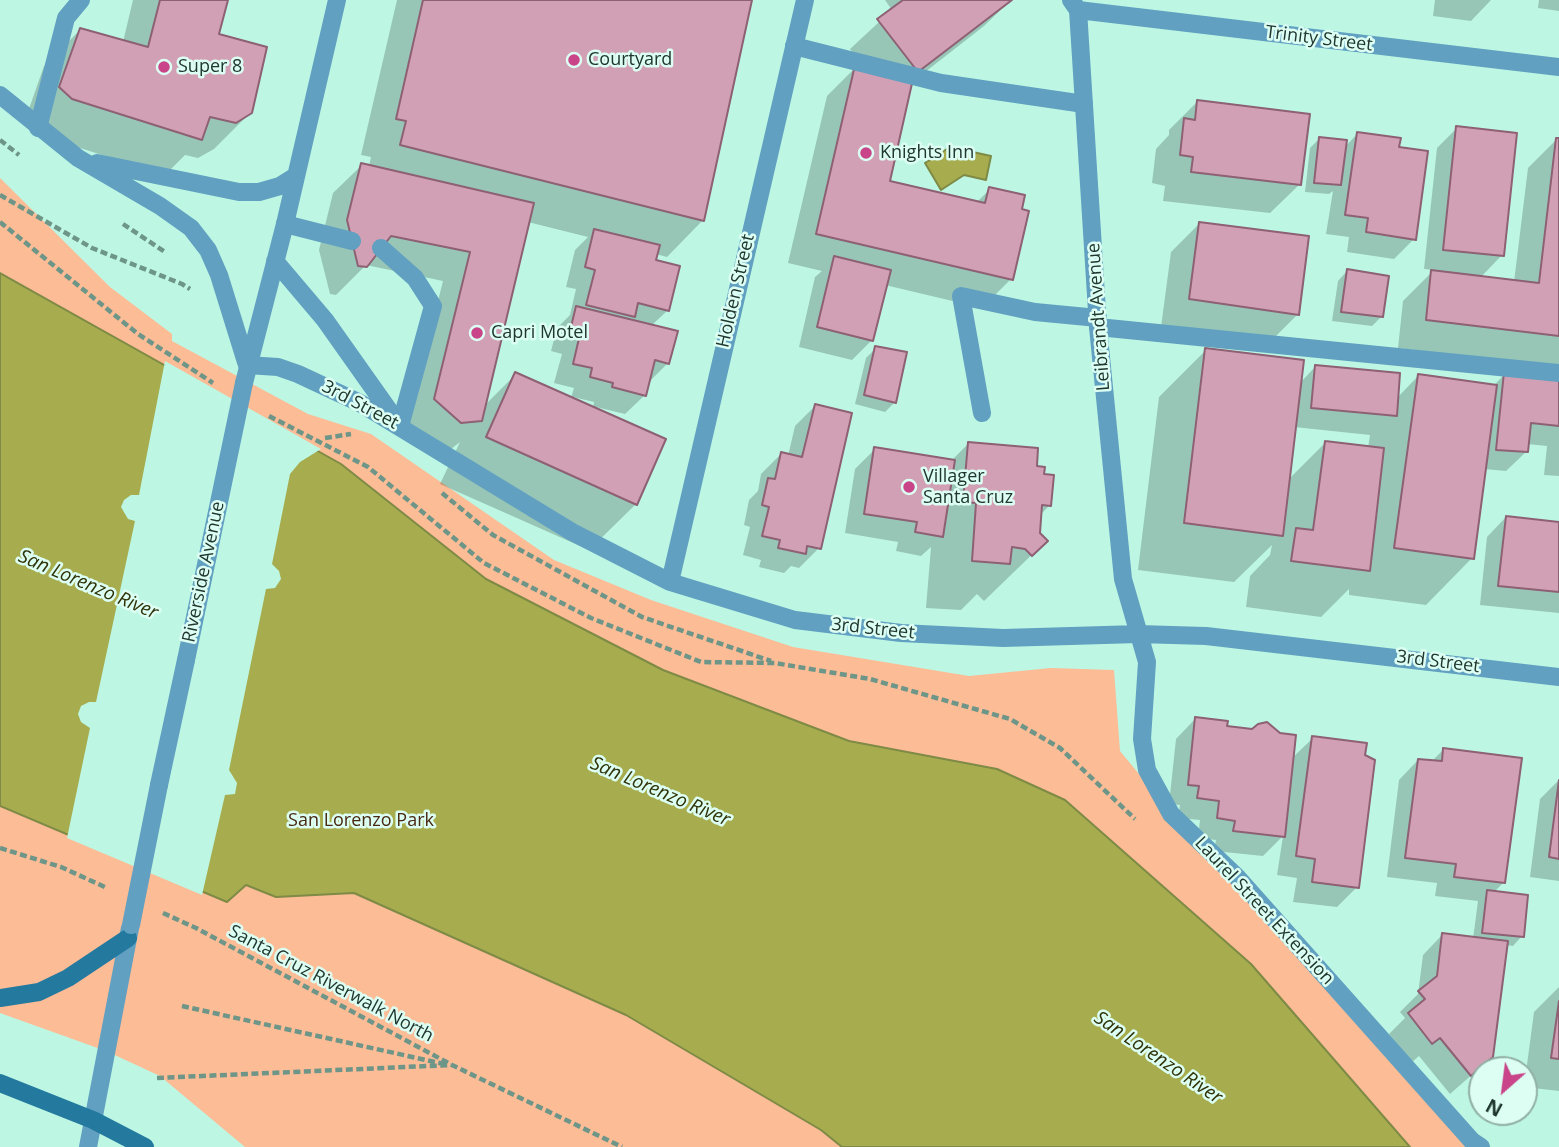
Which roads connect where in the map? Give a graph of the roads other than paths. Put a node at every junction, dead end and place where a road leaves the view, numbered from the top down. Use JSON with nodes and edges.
{"nodes":[{"id":1,"x":81,"y":0,"type":"edge"},
{"id":2,"x":337,"y":0,"type":"edge"},
{"id":3,"x":804,"y":0,"type":"edge"},
{"id":4,"x":1075,"y":5,"type":"edge"},
{"id":5,"x":794,"y":46,"type":"junction"},
{"id":6,"x":1559,"y":67,"type":"edge"},
{"id":7,"x":0,"y":95,"type":"edge"},
{"id":8,"x":1084,"y":104,"type":"junction"},
{"id":9,"x":38,"y":128,"type":"junction"},
{"id":10,"x":78,"y":158,"type":"junction"},
{"id":11,"x":296,"y":176,"type":"junction"},
{"id":12,"x":285,"y":224,"type":"junction"},
{"id":13,"x":352,"y":241,"type":"dead end"},
{"id":14,"x":381,"y":248,"type":"dead end"},
{"id":15,"x":275,"y":261,"type":"junction"},
{"id":16,"x":1098,"y":323,"type":"junction"},
{"id":17,"x":1559,"y":373,"type":"edge"},
{"id":18,"x":245,"y":374,"type":"junction"},
{"id":19,"x":982,"y":413,"type":"dead end"},
{"id":20,"x":400,"y":426,"type":"junction"},
{"id":21,"x":670,"y":582,"type":"junction"},
{"id":22,"x":1138,"y":634,"type":"junction"},
{"id":23,"x":1559,"y":677,"type":"edge"},
{"id":24,"x":129,"y":931,"type":"junction"},
{"id":25,"x":0,"y":998,"type":"edge"},
{"id":26,"x":0,"y":1083,"type":"edge"},
{"id":27,"x":93,"y":1120,"type":"junction"},
{"id":28,"x":88,"y":1147,"type":"edge"},
{"id":29,"x":145,"y":1147,"type":"edge"},
{"id":30,"x":1481,"y":1147,"type":"edge"}],
"edges":[{"from":1,"to":9,"type":"street"},
{"from":2,"to":11,"type":"street","name":"Riverside Avenue"},
{"from":3,"to":5,"type":"street","name":"Holden Street"},
{"from":4,"to":6,"type":"street","name":"Trinity Street"},
{"from":4,"to":8,"type":"street","name":"Leibrandt Avenue"},
{"from":5,"to":8,"type":"street"},
{"from":5,"to":21,"type":"street","name":"Holden Street"},
{"from":7,"to":9,"type":"street"},
{"from":8,"to":16,"type":"street","name":"Leibrandt Avenue"},
{"from":9,"to":10,"type":"street"},
{"from":10,"to":11,"type":"street"},
{"from":10,"to":18,"type":"street"},
{"from":11,"to":12,"type":"street","name":"Riverside Avenue"},
{"from":12,"to":13,"type":"street"},
{"from":12,"to":15,"type":"street","name":"Riverside Avenue"},
{"from":14,"to":20,"type":"street"},
{"from":15,"to":18,"type":"street","name":"Riverside Avenue"},
{"from":15,"to":20,"type":"street"},
{"from":16,"to":17,"type":"street"},
{"from":16,"to":19,"type":"street"},
{"from":16,"to":22,"type":"street","name":"Leibrandt Avenue"},
{"from":18,"to":20,"type":"street","name":"3rd Street"},
{"from":18,"to":24,"type":"street","name":"Riverside Avenue","bridge":true},
{"from":20,"to":21,"type":"street","name":"3rd Street"},
{"from":21,"to":22,"type":"street","name":"3rd Street"},
{"from":22,"to":23,"type":"street","name":"3rd Street"},
{"from":22,"to":30,"type":"street","name":"Laurel Street Extension"},
{"from":24,"to":25,"type":"main road"},
{"from":24,"to":27,"type":"street","name":"Riverside Avenue"},
{"from":26,"to":27,"type":"main road"},
{"from":27,"to":28,"type":"street","name":"Riverside Avenue"},
{"from":27,"to":29,"type":"main road"}]}
